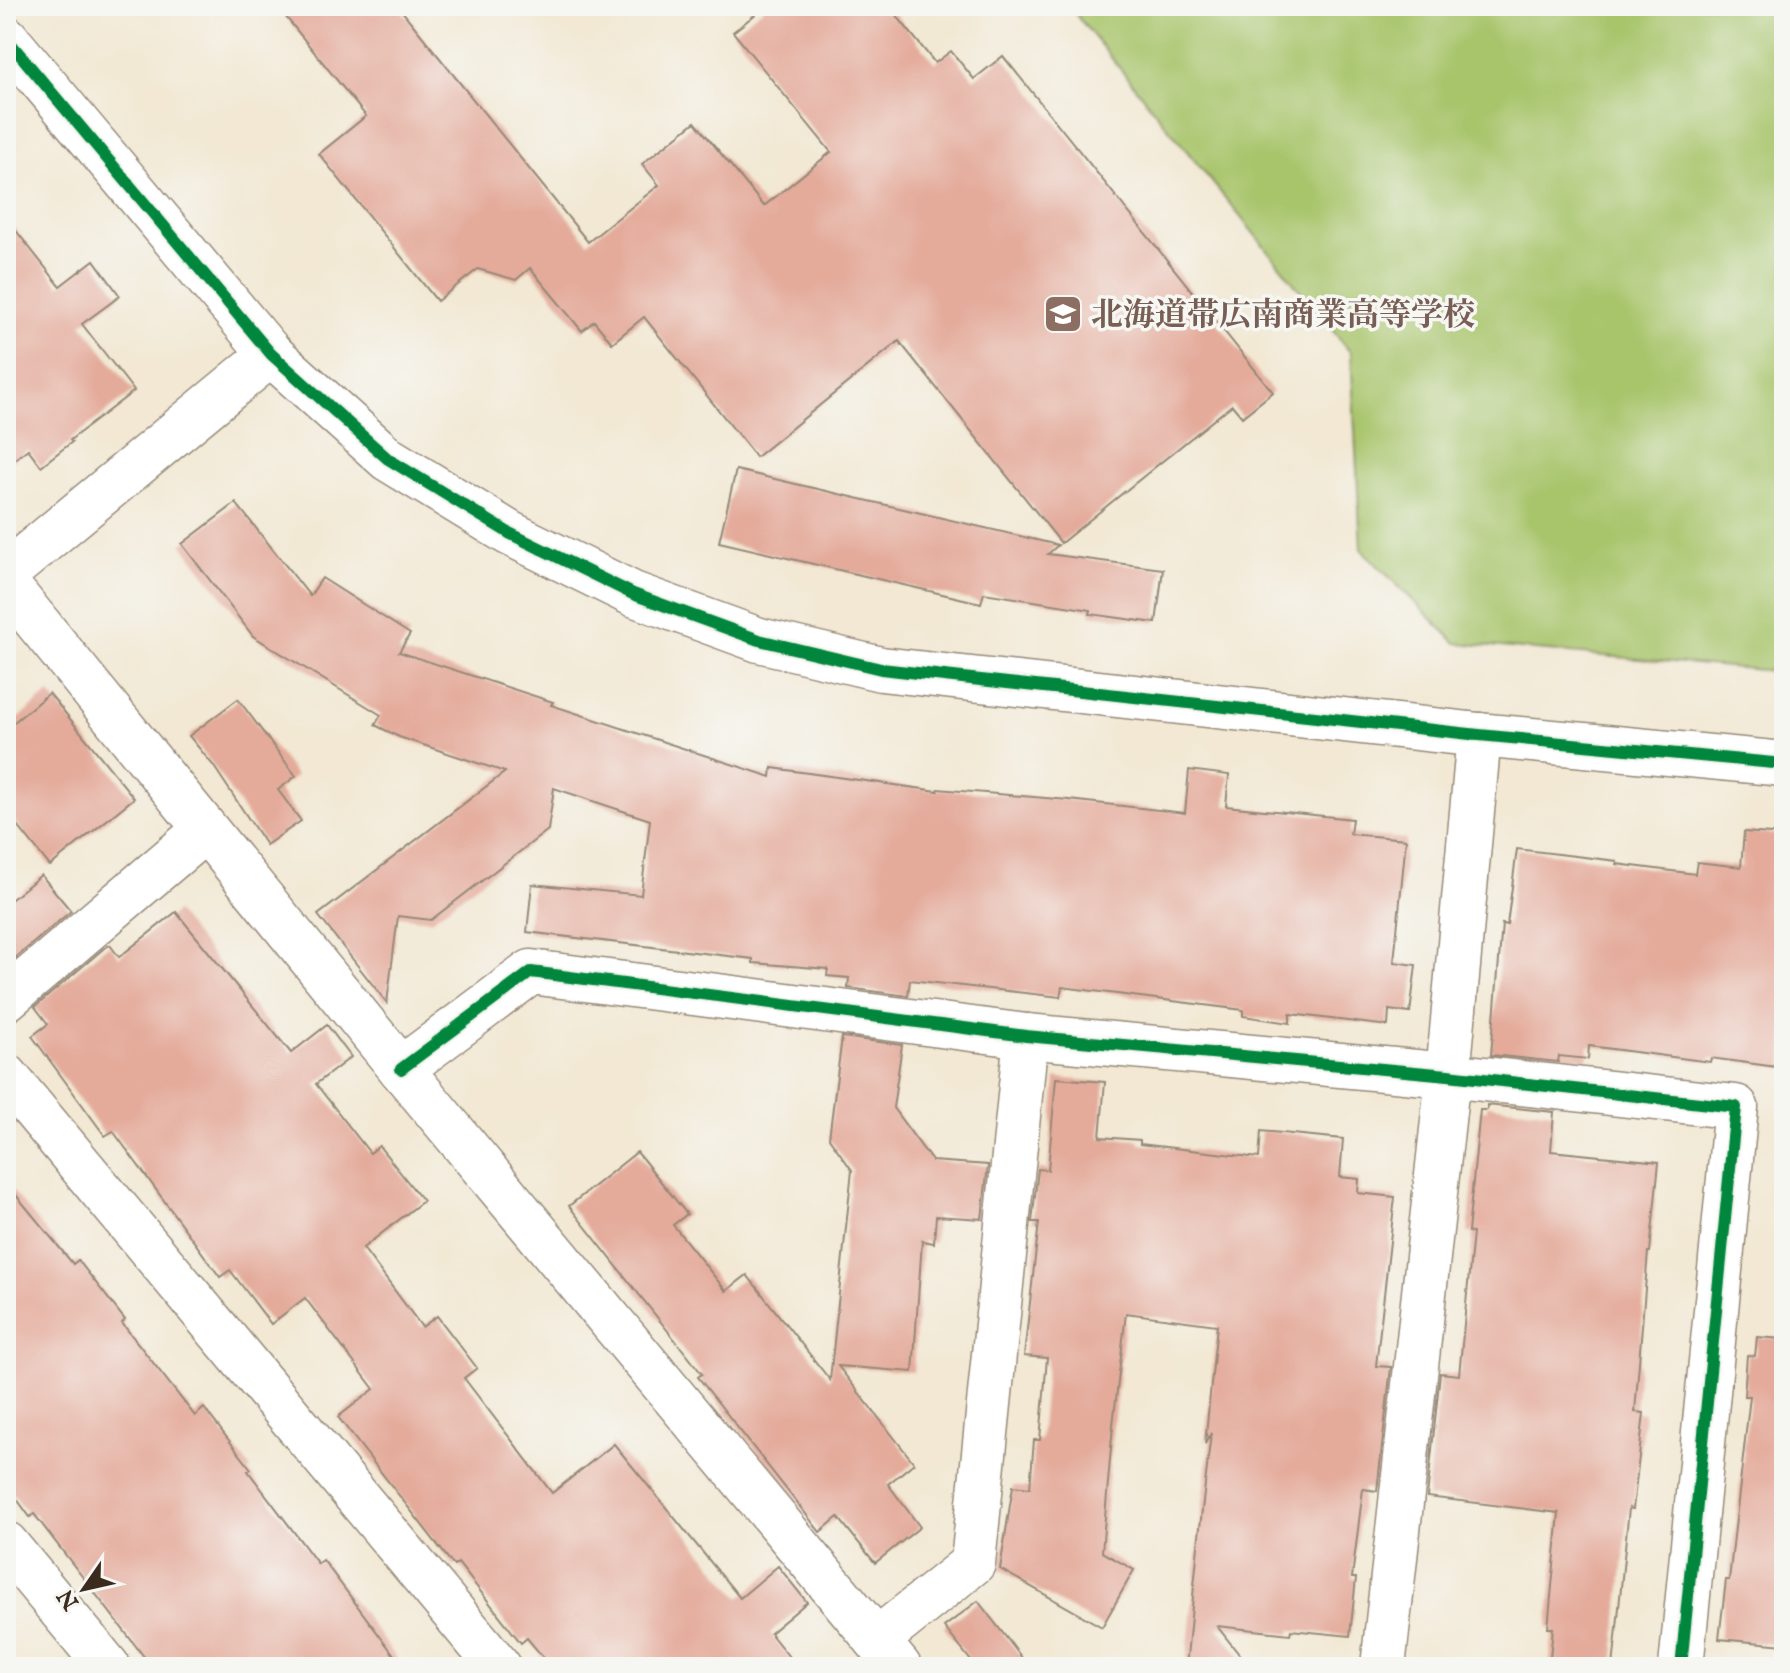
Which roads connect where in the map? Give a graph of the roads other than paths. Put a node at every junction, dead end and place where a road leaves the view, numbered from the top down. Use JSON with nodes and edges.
{"nodes":[{"id":1,"x":6,"y":38,"type":"edge"},
{"id":2,"x":271,"y":354,"type":"junction"},
{"id":3,"x":6,"y":573,"type":"edge"},
{"id":4,"x":6,"y":584,"type":"edge"},
{"id":5,"x":1479,"y":735,"type":"junction"},
{"id":6,"x":1784,"y":764,"type":"edge"},
{"id":7,"x":205,"y":830,"type":"junction"},
{"id":8,"x":6,"y":999,"type":"edge"},
{"id":9,"x":1026,"y":1036,"type":"junction"},
{"id":10,"x":401,"y":1069,"type":"junction"},
{"id":11,"x":1448,"y":1075,"type":"junction"},
{"id":12,"x":6,"y":1076,"type":"edge"},
{"id":13,"x":6,"y":1544,"type":"edge"},
{"id":14,"x":888,"y":1654,"type":"edge"},
{"id":15,"x":108,"y":1667,"type":"edge"},
{"id":16,"x":499,"y":1667,"type":"edge"},
{"id":17,"x":1383,"y":1667,"type":"edge"},
{"id":18,"x":1681,"y":1667,"type":"edge"}],
"edges":[{"from":1,"to":2,"type":"street"},
{"from":2,"to":3,"type":"street"},
{"from":2,"to":5,"type":"street"},
{"from":4,"to":7,"type":"street"},
{"from":5,"to":6,"type":"street"},
{"from":5,"to":11,"type":"street"},
{"from":7,"to":8,"type":"street"},
{"from":7,"to":10,"type":"street"},
{"from":9,"to":10,"type":"street"},
{"from":9,"to":11,"type":"street"},
{"from":9,"to":14,"type":"street"},
{"from":10,"to":14,"type":"street"},
{"from":11,"to":17,"type":"street"},
{"from":11,"to":18,"type":"street"},
{"from":12,"to":16,"type":"street"},
{"from":13,"to":15,"type":"street"}]}
